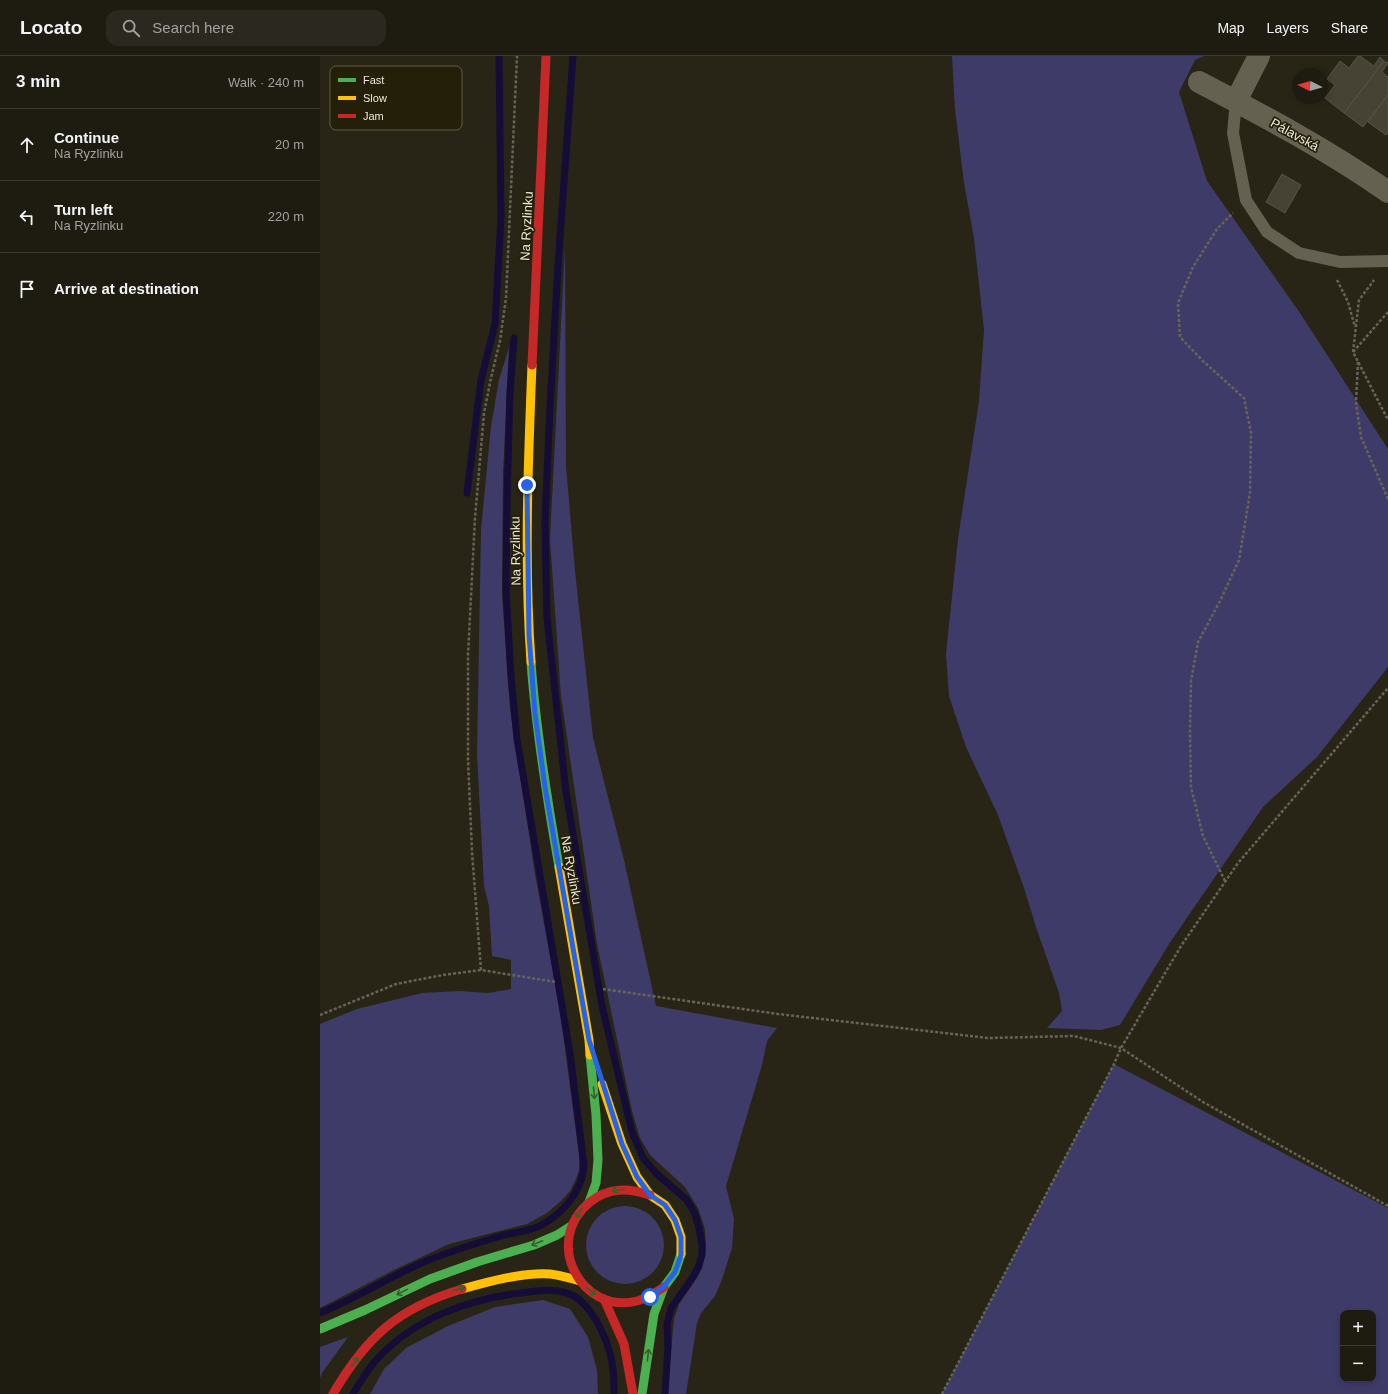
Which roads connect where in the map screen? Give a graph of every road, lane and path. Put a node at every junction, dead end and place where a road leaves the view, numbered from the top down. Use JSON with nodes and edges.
{"nodes":[{"id":1,"x":517,"y":56,"type":"edge"},
{"id":2,"x":546,"y":56,"type":"edge"},
{"id":3,"x":1259,"y":56,"type":"edge"},
{"id":4,"x":1199,"y":82,"type":"dead end"},
{"id":5,"x":1236,"y":101,"type":"junction"},
{"id":6,"x":1388,"y":192,"type":"edge"},
{"id":7,"x":1246,"y":200,"type":"junction"},
{"id":8,"x":1317,"y":257,"type":"junction"},
{"id":9,"x":1388,"y":261,"type":"edge"},
{"id":10,"x":1388,"y":312,"type":"edge"},
{"id":11,"x":1356,"y":330,"type":"junction"},
{"id":12,"x":1353,"y":352,"type":"junction"},
{"id":13,"x":1358,"y":362,"type":"junction"},
{"id":14,"x":1388,"y":420,"type":"edge"},
{"id":15,"x":1388,"y":499,"type":"edge"},
{"id":16,"x":1388,"y":688,"type":"edge"},
{"id":17,"x":1225,"y":882,"type":"junction"},
{"id":18,"x":481,"y":970,"type":"junction"},
{"id":19,"x":493,"y":973,"type":"dead end"},
{"id":20,"x":678,"y":999,"type":"dead end"},
{"id":21,"x":320,"y":1015,"type":"edge"},
{"id":22,"x":589,"y":1040,"type":"junction"},
{"id":23,"x":1121,"y":1048,"type":"junction"},
{"id":24,"x":650,"y":1195,"type":"junction"},
{"id":25,"x":588,"y":1202,"type":"junction"},
{"id":26,"x":1388,"y":1206,"type":"edge"},
{"id":27,"x":572,"y":1226,"type":"junction"},
{"id":28,"x":580,"y":1281,"type":"junction"},
{"id":29,"x":664,"y":1286,"type":"junction"},
{"id":30,"x":604,"y":1299,"type":"junction"},
{"id":31,"x":320,"y":1329,"type":"edge"},
{"id":32,"x":333,"y":1394,"type":"edge"},
{"id":33,"x":633,"y":1394,"type":"edge"},
{"id":34,"x":642,"y":1394,"type":"edge"},
{"id":35,"x":942,"y":1394,"type":"edge"}],
"edges":[{"from":1,"to":18,"type":"path"},
{"from":2,"to":22,"type":"street","name":"Na Ryzlinku"},
{"from":3,"to":5,"type":"street"},
{"from":4,"to":5,"type":"street","name":"Pálavská"},
{"from":5,"to":6,"type":"street","name":"Pálavská"},
{"from":5,"to":7,"type":"lane"},
{"from":7,"to":8,"type":"lane"},
{"from":7,"to":17,"type":"path"},
{"from":8,"to":9,"type":"lane"},
{"from":8,"to":11,"type":"path"},
{"from":9,"to":11,"type":"path"},
{"from":10,"to":12,"type":"path"},
{"from":11,"to":12,"type":"path"},
{"from":12,"to":13,"type":"path"},
{"from":13,"to":14,"type":"path"},
{"from":13,"to":15,"type":"path"},
{"from":16,"to":17,"type":"path"},
{"from":17,"to":23,"type":"path"},
{"from":18,"to":19,"type":"path"},
{"from":18,"to":21,"type":"path"},
{"from":20,"to":23,"type":"path"},
{"from":22,"to":24,"type":"street","name":"Na Ryzlinku"},
{"from":22,"to":25,"type":"street","name":"Na Ryzlinku","one_way":true},
{"from":23,"to":26,"type":"path"},
{"from":23,"to":35,"type":"path"},
{"from":24,"to":25,"type":"street","name":"Na Ryzlinku","one_way":true},
{"from":24,"to":29,"type":"street","name":"Na Ryzlinku"},
{"from":25,"to":27,"type":"street","name":"Na Ryzlinku","one_way":true},
{"from":27,"to":28,"type":"street","name":"Na Ryzlinku"},
{"from":27,"to":31,"type":"street","one_way":true},
{"from":28,"to":30,"type":"street","name":"Na Ryzlinku","one_way":true},
{"from":32,"to":28,"type":"street","one_way":true},
{"from":29,"to":30,"type":"street","name":"Na Ryzlinku"},
{"from":34,"to":29,"type":"street","name":"Na Ryzlinku","one_way":true},
{"from":30,"to":33,"type":"street"}]}
